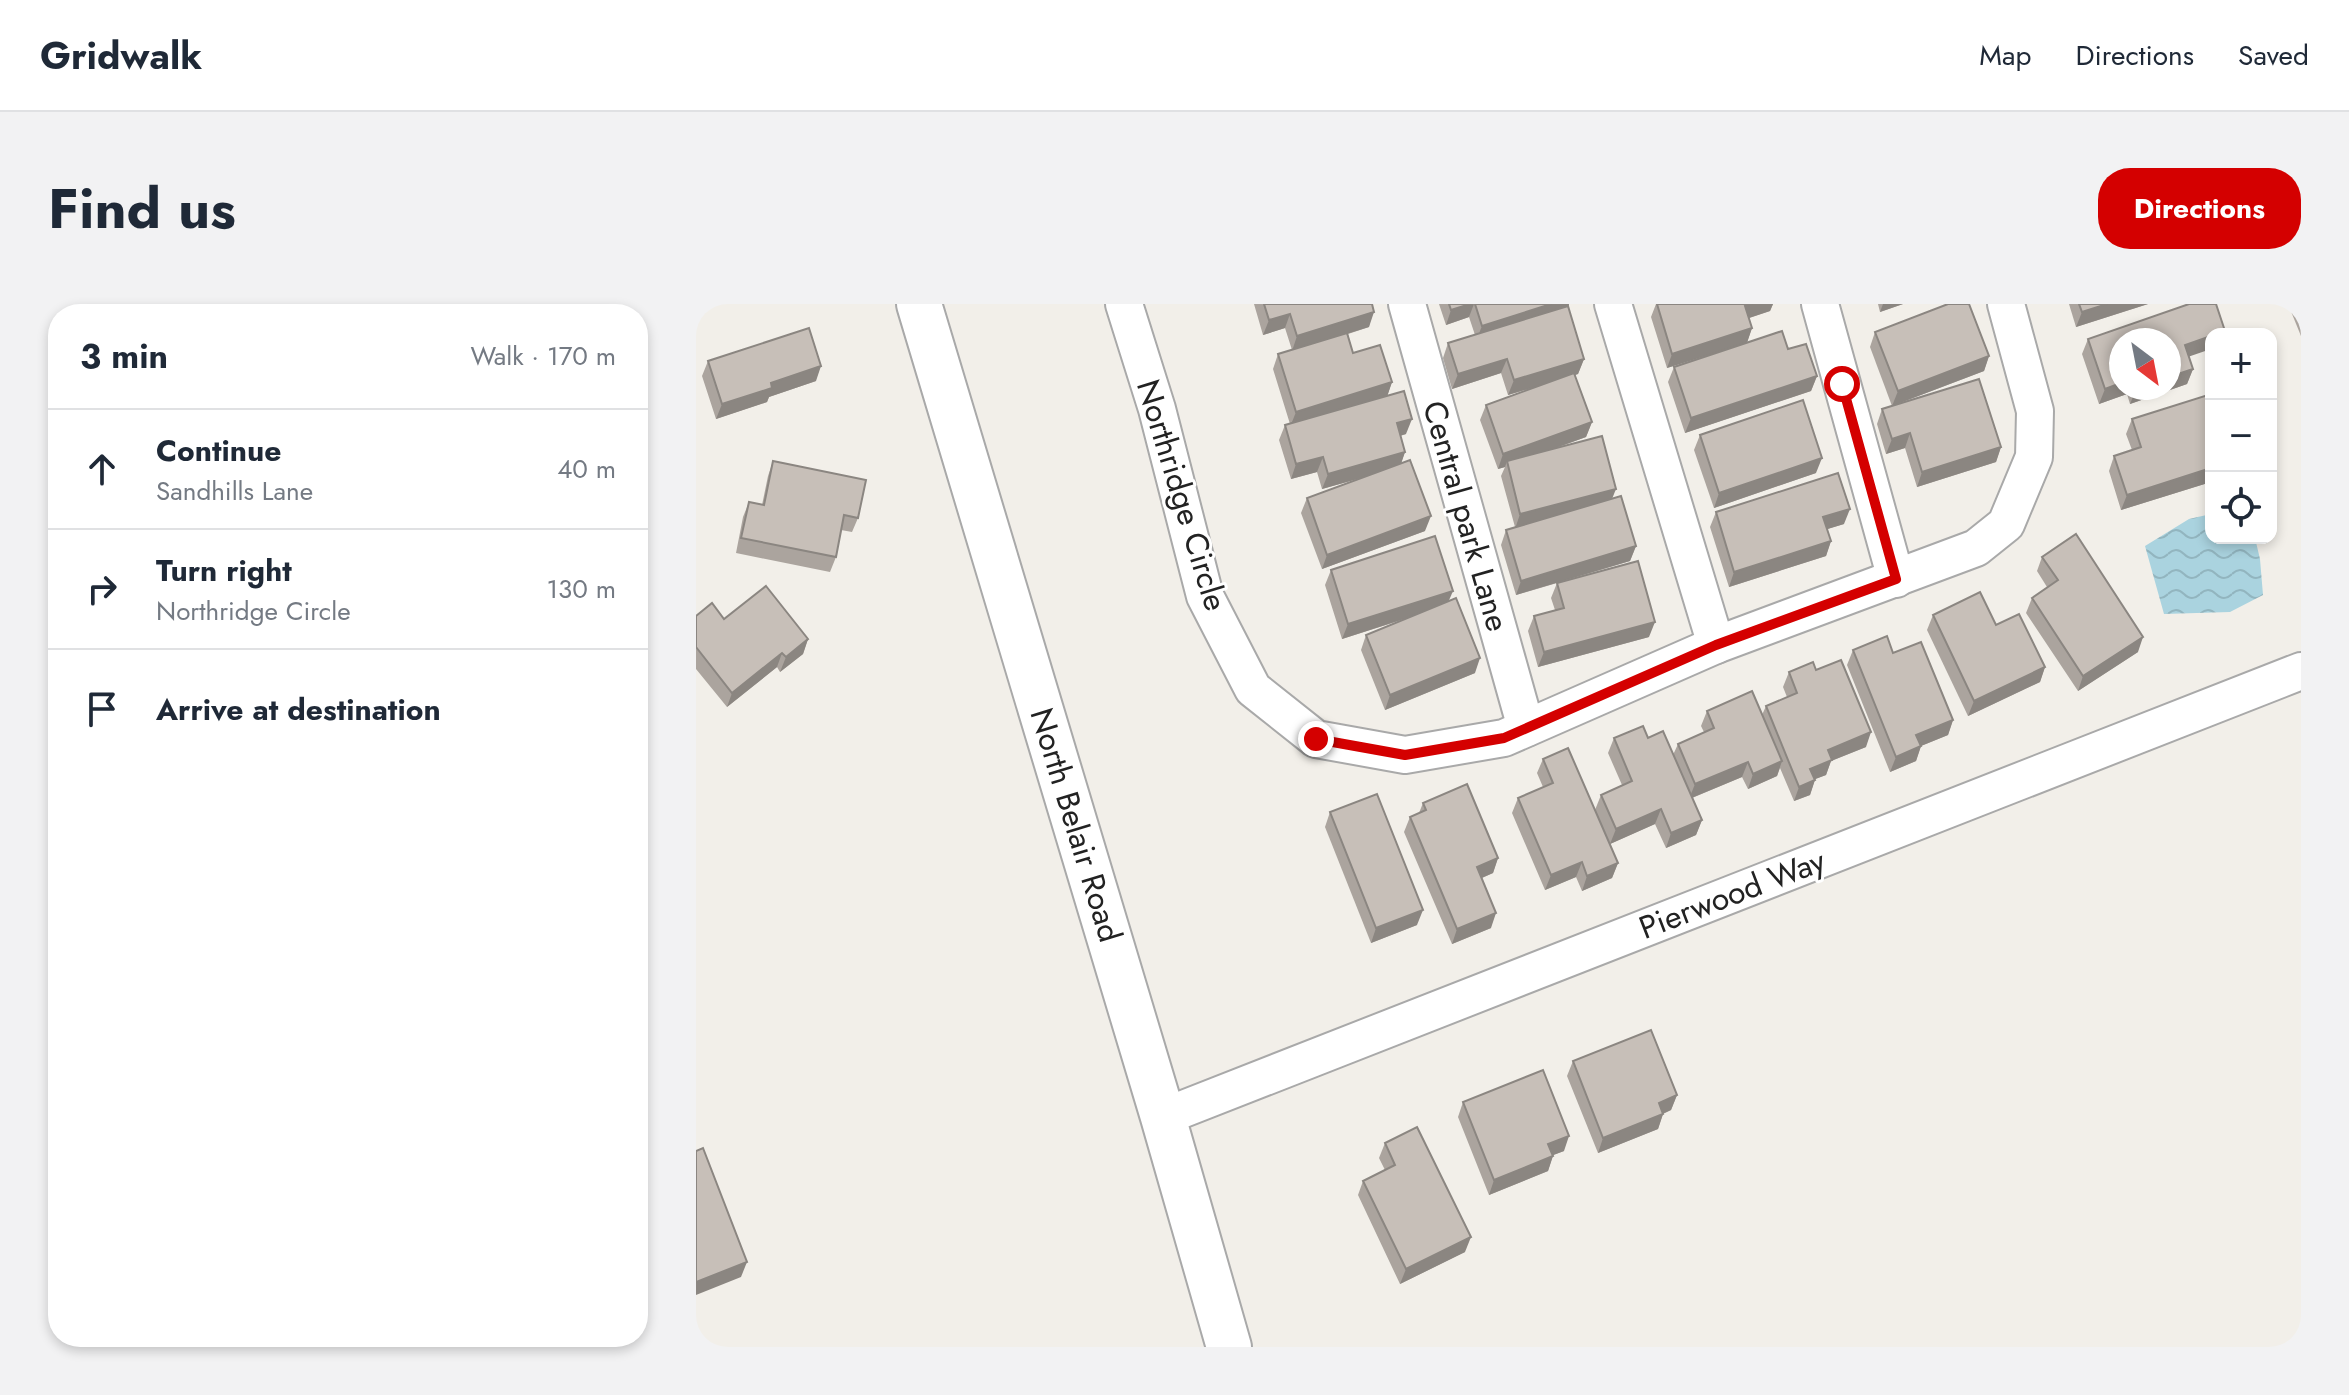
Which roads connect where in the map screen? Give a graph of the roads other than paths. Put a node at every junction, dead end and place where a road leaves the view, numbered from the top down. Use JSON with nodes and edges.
{"nodes":[{"id":1,"x":919,"y":304,"type":"edge"},
{"id":2,"x":1124,"y":304,"type":"edge"},
{"id":3,"x":1407,"y":304,"type":"edge"},
{"id":4,"x":1613,"y":304,"type":"edge"},
{"id":5,"x":1820,"y":304,"type":"edge"},
{"id":6,"x":2006,"y":304,"type":"edge"},
{"id":7,"x":1896,"y":579,"type":"junction"},
{"id":8,"x":1716,"y":645,"type":"junction"},
{"id":9,"x":2301,"y":671,"type":"edge"},
{"id":10,"x":1526,"y":728,"type":"junction"},
{"id":11,"x":1163,"y":1117,"type":"junction"},
{"id":12,"x":1229,"y":1347,"type":"edge"}],
"edges":[{"from":1,"to":11,"type":"street","name":"North Belair Road"},
{"from":2,"to":10,"type":"street","name":"Northridge Circle"},
{"from":3,"to":10,"type":"street","name":"Central park Lane"},
{"from":4,"to":8,"type":"street"},
{"from":5,"to":7,"type":"street"},
{"from":6,"to":7,"type":"street","name":"Northridge Circle"},
{"from":7,"to":8,"type":"street","name":"Northridge Circle"},
{"from":8,"to":10,"type":"street","name":"Northridge Circle"},
{"from":9,"to":11,"type":"street","name":"Pierwood Way"},
{"from":11,"to":12,"type":"street","name":"North Belair Road"}]}
